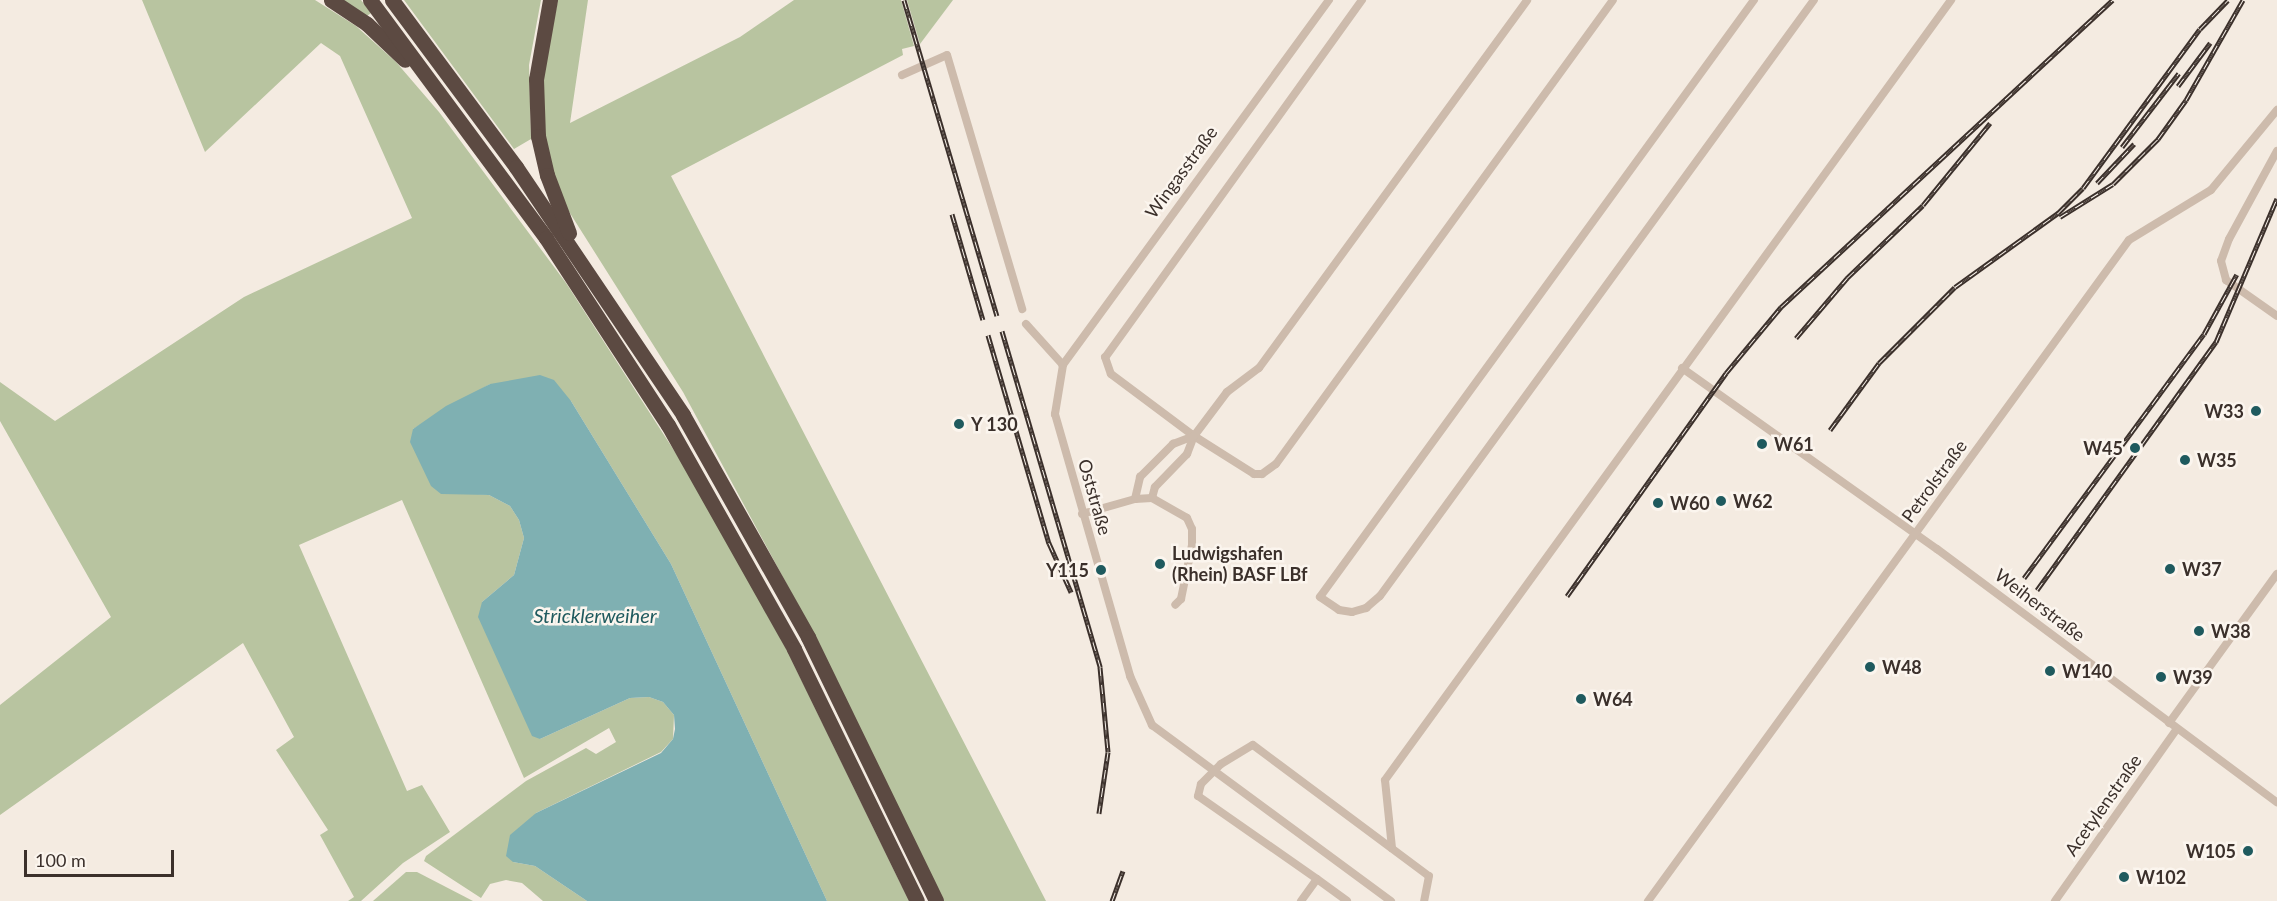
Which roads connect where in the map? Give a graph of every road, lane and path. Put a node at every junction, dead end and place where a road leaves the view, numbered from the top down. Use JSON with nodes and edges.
{"nodes":[{"id":1,"x":331,"y":0,"type":"edge"},
{"id":2,"x":370,"y":0,"type":"edge"},
{"id":3,"x":392,"y":0,"type":"edge"},
{"id":4,"x":550,"y":0,"type":"edge"},
{"id":5,"x":1329,"y":0,"type":"edge"},
{"id":6,"x":1362,"y":0,"type":"edge"},
{"id":7,"x":1527,"y":0,"type":"edge"},
{"id":8,"x":1613,"y":0,"type":"edge"},
{"id":9,"x":1754,"y":0,"type":"edge"},
{"id":10,"x":1814,"y":0,"type":"edge"},
{"id":11,"x":1951,"y":0,"type":"edge"},
{"id":12,"x":903,"y":75,"type":"dead end"},
{"id":13,"x":438,"y":89,"type":"junction"},
{"id":14,"x":2277,"y":110,"type":"edge"},
{"id":15,"x":2277,"y":151,"type":"edge"},
{"id":16,"x":574,"y":250,"type":"junction"},
{"id":17,"x":1022,"y":309,"type":"dead end"},
{"id":18,"x":2277,"y":316,"type":"edge"},
{"id":19,"x":1026,"y":324,"type":"dead end"},
{"id":20,"x":1063,"y":365,"type":"junction"},
{"id":21,"x":1682,"y":368,"type":"junction"},
{"id":22,"x":1194,"y":436,"type":"junction"},
{"id":23,"x":1152,"y":498,"type":"junction"},
{"id":24,"x":1135,"y":499,"type":"junction"},
{"id":25,"x":1082,"y":514,"type":"junction"},
{"id":26,"x":1916,"y":534,"type":"junction"},
{"id":27,"x":2277,"y":574,"type":"edge"},
{"id":28,"x":1175,"y":605,"type":"dead end"},
{"id":29,"x":2169,"y":723,"type":"junction"},
{"id":30,"x":2177,"y":729,"type":"junction"},
{"id":31,"x":2277,"y":802,"type":"edge"},
{"id":32,"x":1392,"y":848,"type":"junction"},
{"id":33,"x":1317,"y":879,"type":"junction"},
{"id":34,"x":917,"y":901,"type":"edge"},
{"id":35,"x":936,"y":901,"type":"edge"},
{"id":36,"x":1301,"y":901,"type":"edge"},
{"id":37,"x":1347,"y":901,"type":"edge"},
{"id":38,"x":1391,"y":901,"type":"edge"},
{"id":39,"x":1424,"y":901,"type":"edge"},
{"id":40,"x":1648,"y":901,"type":"edge"},
{"id":41,"x":2055,"y":901,"type":"edge"}],
"edges":[{"from":1,"to":13,"type":"highway"},
{"from":2,"to":13,"type":"highway"},
{"from":3,"to":16,"type":"highway"},
{"from":4,"to":16,"type":"highway"},
{"from":5,"to":20,"type":"street","name":"Wingasstraße"},
{"from":6,"to":22,"type":"street"},
{"from":7,"to":22,"type":"street"},
{"from":8,"to":22,"type":"street"},
{"from":9,"to":10,"type":"street"},
{"from":11,"to":21,"type":"street"},
{"from":12,"to":17,"type":"street"},
{"from":13,"to":34,"type":"highway"},
{"from":14,"to":26,"type":"street","name":"Petrolstraße"},
{"from":15,"to":18,"type":"street"},
{"from":16,"to":35,"type":"highway"},
{"from":19,"to":20,"type":"street"},
{"from":20,"to":25,"type":"street","name":"Oststraße"},
{"from":21,"to":26,"type":"street","name":"Weiherstraße"},
{"from":21,"to":32,"type":"street"},
{"from":22,"to":23,"type":"street"},
{"from":22,"to":24,"type":"street"},
{"from":23,"to":24,"type":"street"},
{"from":23,"to":28,"type":"street"},
{"from":24,"to":25,"type":"street"},
{"from":25,"to":38,"type":"street","name":"Oststraße"},
{"from":26,"to":29,"type":"street","name":"Weiherstraße"},
{"from":26,"to":40,"type":"street","name":"Petrolstraße"},
{"from":27,"to":29,"type":"street"},
{"from":29,"to":30,"type":"street","name":"Weiherstraße"},
{"from":30,"to":31,"type":"street","name":"Weiherstraße"},
{"from":30,"to":41,"type":"street","name":"Acetylenstraße"},
{"from":32,"to":33,"type":"street"},
{"from":32,"to":39,"type":"street"},
{"from":33,"to":36,"type":"street"},
{"from":33,"to":37,"type":"street"}]}
